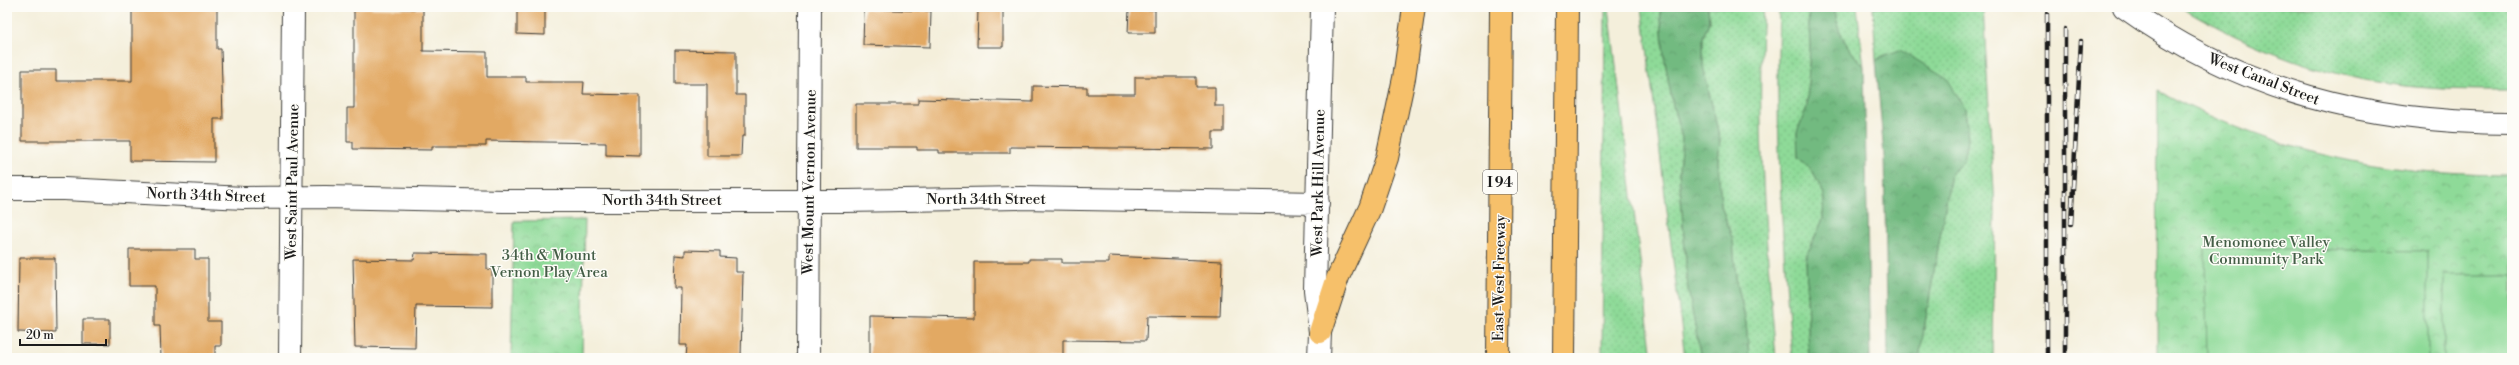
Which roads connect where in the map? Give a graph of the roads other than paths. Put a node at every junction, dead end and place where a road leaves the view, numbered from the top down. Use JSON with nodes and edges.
{"nodes":[{"id":1,"x":293,"y":7,"type":"edge"},
{"id":2,"x":810,"y":7,"type":"edge"},
{"id":3,"x":1322,"y":7,"type":"edge"},
{"id":4,"x":1414,"y":7,"type":"edge"},
{"id":5,"x":1501,"y":7,"type":"edge"},
{"id":6,"x":1567,"y":7,"type":"edge"},
{"id":7,"x":2124,"y":7,"type":"edge"},
{"id":8,"x":2512,"y":123,"type":"edge"},
{"id":9,"x":7,"y":189,"type":"edge"},
{"id":10,"x":291,"y":197,"type":"junction"},
{"id":11,"x":808,"y":200,"type":"junction"},
{"id":12,"x":1318,"y":203,"type":"junction"},
{"id":13,"x":1320,"y":332,"type":"junction"},
{"id":14,"x":290,"y":358,"type":"edge"},
{"id":15,"x":808,"y":358,"type":"edge"},
{"id":16,"x":1319,"y":358,"type":"edge"},
{"id":17,"x":1498,"y":358,"type":"edge"},
{"id":18,"x":1564,"y":358,"type":"edge"}],
"edges":[{"from":1,"to":10,"type":"street","name":"West Saint Paul Avenue"},
{"from":2,"to":11,"type":"street","name":"West Mount Vernon Avenue"},
{"from":3,"to":12,"type":"street","name":"West Park Hill Avenue"},
{"from":4,"to":13,"type":"highway"},
{"from":5,"to":17,"type":"highway","name":"East-West Freeway","number":"I 94"},
{"from":6,"to":18,"type":"highway"},
{"from":7,"to":8,"type":"street","name":"West Canal Street"},
{"from":9,"to":10,"type":"street","name":"North 34th Street"},
{"from":10,"to":11,"type":"street","name":"North 34th Street"},
{"from":10,"to":14,"type":"street","name":"West Saint Paul Avenue"},
{"from":11,"to":12,"type":"street","name":"North 34th Street"},
{"from":11,"to":15,"type":"street","name":"West Mount Vernon Avenue"},
{"from":12,"to":13,"type":"street","name":"West Park Hill Avenue"},
{"from":13,"to":16,"type":"street","name":"West Park Hill Avenue"}]}
